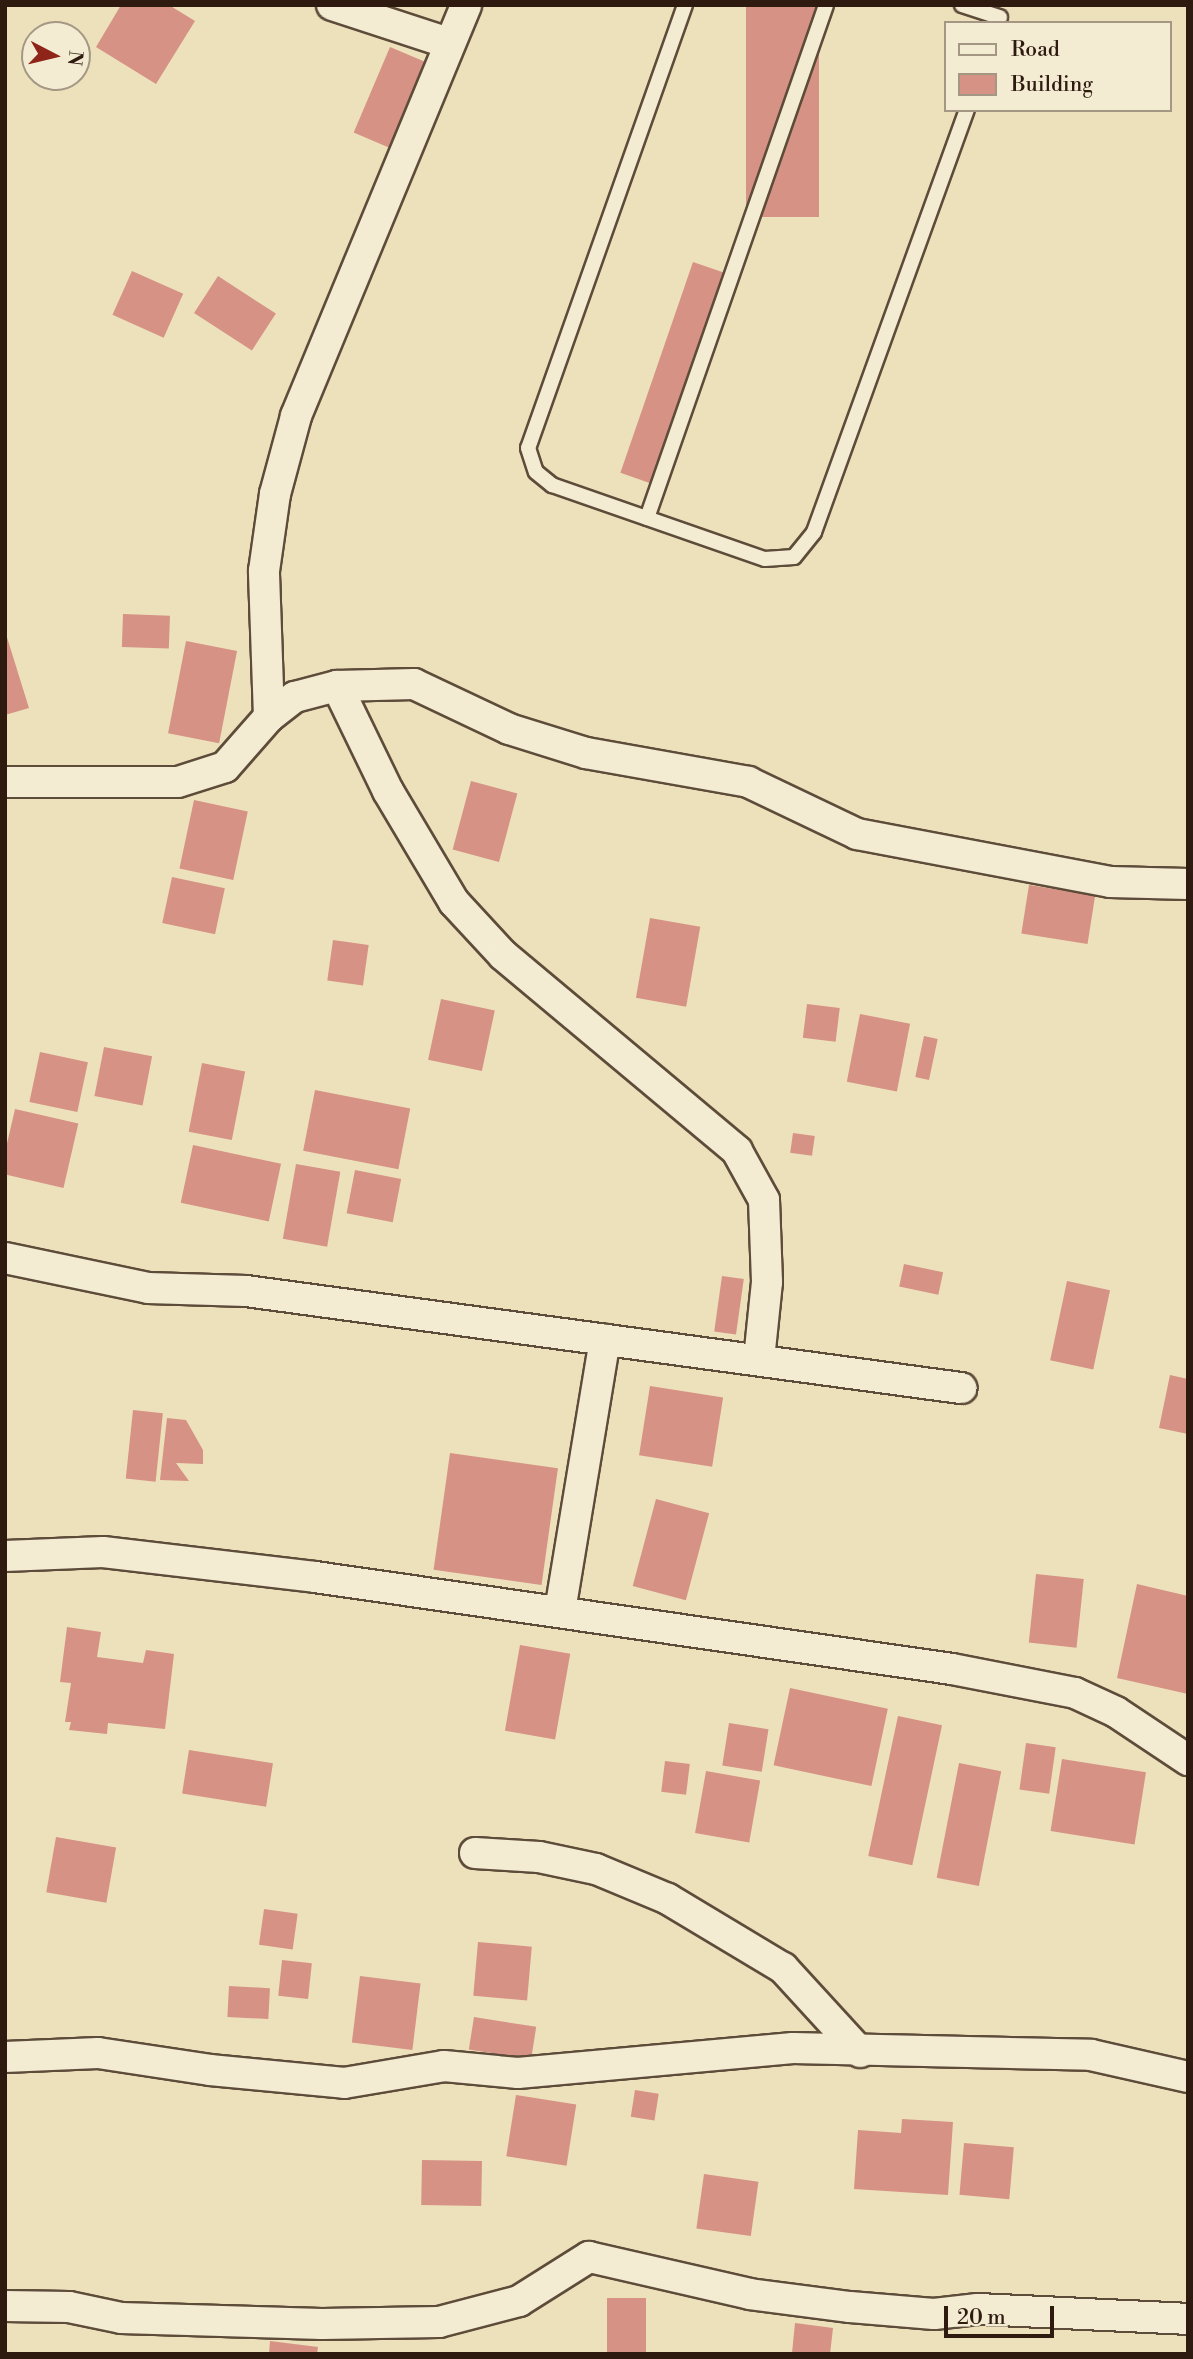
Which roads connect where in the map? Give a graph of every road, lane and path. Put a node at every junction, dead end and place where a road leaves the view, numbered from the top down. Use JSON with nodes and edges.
{"nodes":[{"id":1,"x":332,"y":5,"type":"edge"},
{"id":2,"x":466,"y":5,"type":"edge"},
{"id":3,"x":685,"y":5,"type":"edge"},
{"id":4,"x":826,"y":5,"type":"edge"},
{"id":5,"x":962,"y":5,"type":"edge"},
{"id":6,"x":1001,"y":15,"type":"edge"},
{"id":7,"x":448,"y":43,"type":"junction"},
{"id":8,"x":966,"y":112,"type":"edge"},
{"id":9,"x":647,"y":518,"type":"junction"},
{"id":10,"x":337,"y":686,"type":"junction"},
{"id":11,"x":269,"y":717,"type":"junction"},
{"id":12,"x":5,"y":782,"type":"edge"},
{"id":13,"x":1188,"y":884,"type":"edge"},
{"id":14,"x":5,"y":1258,"type":"edge"},
{"id":15,"x":605,"y":1340,"type":"junction"},
{"id":16,"x":759,"y":1360,"type":"junction"},
{"id":17,"x":961,"y":1388,"type":"dead end"},
{"id":18,"x":5,"y":1556,"type":"edge"},
{"id":19,"x":560,"y":1611,"type":"junction"},
{"id":20,"x":1188,"y":1760,"type":"edge"},
{"id":21,"x":475,"y":1853,"type":"dead end"},
{"id":22,"x":860,"y":2053,"type":"junction"},
{"id":23,"x":5,"y":2057,"type":"edge"},
{"id":24,"x":1188,"y":2077,"type":"edge"},
{"id":25,"x":5,"y":2306,"type":"edge"},
{"id":26,"x":1188,"y":2319,"type":"edge"}],
"edges":[{"from":1,"to":7,"type":"street"},
{"from":2,"to":7,"type":"street"},
{"from":3,"to":9,"type":"lane"},
{"from":4,"to":9,"type":"lane"},
{"from":5,"to":6,"type":"lane"},
{"from":7,"to":11,"type":"street"},
{"from":8,"to":9,"type":"lane"},
{"from":10,"to":11,"type":"street"},
{"from":10,"to":13,"type":"street"},
{"from":10,"to":16,"type":"street"},
{"from":11,"to":12,"type":"street"},
{"from":14,"to":15,"type":"street"},
{"from":15,"to":16,"type":"street"},
{"from":15,"to":19,"type":"street"},
{"from":16,"to":17,"type":"street"},
{"from":18,"to":19,"type":"street"},
{"from":19,"to":20,"type":"street"},
{"from":21,"to":22,"type":"street"},
{"from":22,"to":23,"type":"street"},
{"from":22,"to":24,"type":"street"},
{"from":25,"to":26,"type":"street"}]}
